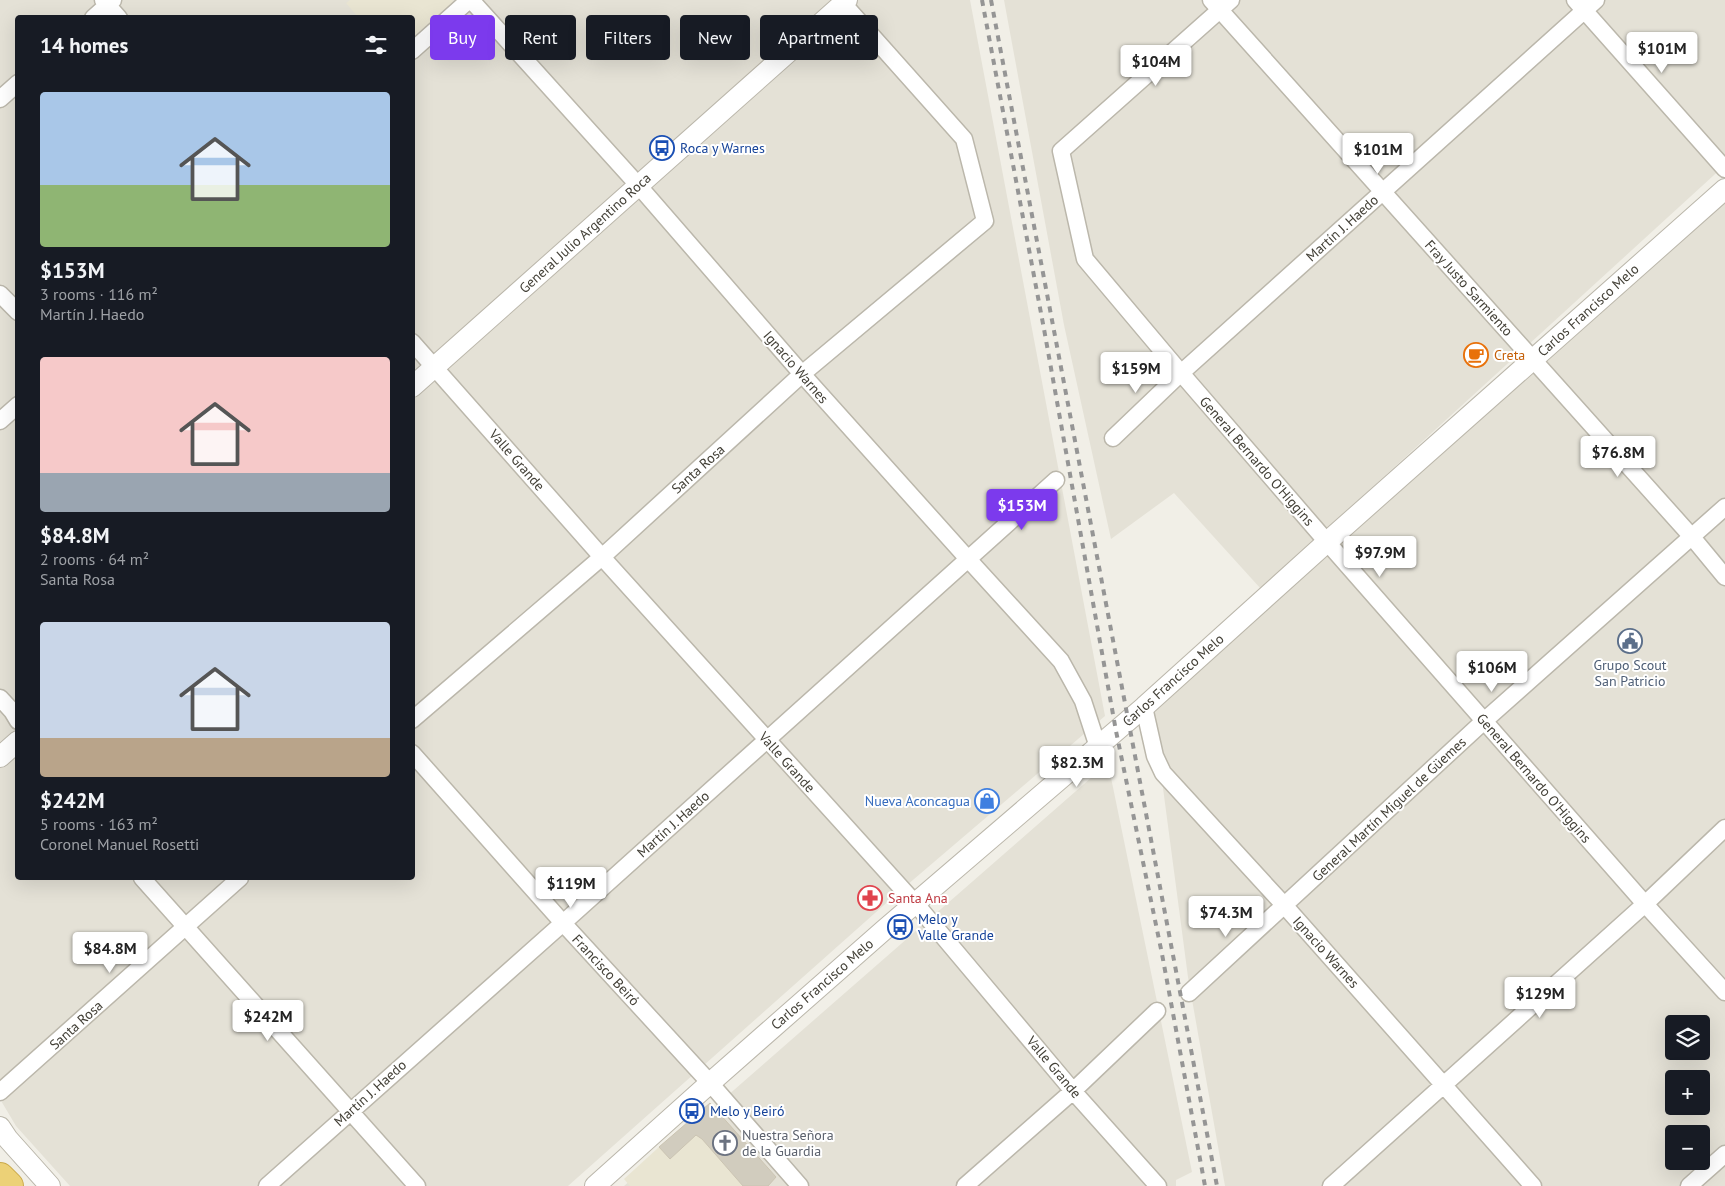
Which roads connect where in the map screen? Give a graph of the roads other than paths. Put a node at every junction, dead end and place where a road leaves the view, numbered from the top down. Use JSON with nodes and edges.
{"nodes":[{"id":1,"x":470,"y":0,"type":"edge"},
{"id":2,"x":844,"y":1,"type":"edge"},
{"id":3,"x":108,"y":2,"type":"edge"},
{"id":4,"x":1221,"y":3,"type":"edge"},
{"id":5,"x":1585,"y":4,"type":"edge"},
{"id":6,"x":96,"y":15,"type":"edge"},
{"id":7,"x":117,"y":15,"type":"edge"},
{"id":8,"x":415,"y":48,"type":"edge"},
{"id":9,"x":15,"y":86,"type":"edge"},
{"id":10,"x":0,"y":99,"type":"edge"},
{"id":11,"x":1725,"y":169,"type":"edge"},
{"id":12,"x":638,"y":185,"type":"junction"},
{"id":13,"x":1725,"y":189,"type":"edge"},
{"id":14,"x":1383,"y":192,"type":"junction"},
{"id":15,"x":0,"y":294,"type":"edge"},
{"id":16,"x":15,"y":309,"type":"edge"},
{"id":17,"x":415,"y":345,"type":"edge"},
{"id":18,"x":1533,"y":359,"type":"junction"},
{"id":19,"x":435,"y":367,"type":"junction"},
{"id":20,"x":1181,"y":373,"type":"junction"},
{"id":21,"x":802,"y":374,"type":"junction"},
{"id":22,"x":415,"y":384,"type":"edge"},
{"id":23,"x":15,"y":408,"type":"edge"},
{"id":24,"x":0,"y":421,"type":"edge"},
{"id":25,"x":1113,"y":438,"type":"dead end"},
{"id":26,"x":1056,"y":480,"type":"dead end"},
{"id":27,"x":1725,"y":508,"type":"edge"},
{"id":28,"x":1692,"y":537,"type":"junction"},
{"id":29,"x":1327,"y":542,"type":"junction"},
{"id":30,"x":602,"y":557,"type":"junction"},
{"id":31,"x":968,"y":559,"type":"junction"},
{"id":32,"x":1725,"y":577,"type":"edge"},
{"id":33,"x":0,"y":698,"type":"edge"},
{"id":34,"x":1144,"y":707,"type":"junction"},
{"id":35,"x":15,"y":716,"type":"edge"},
{"id":36,"x":415,"y":717,"type":"edge"},
{"id":37,"x":1484,"y":721,"type":"junction"},
{"id":38,"x":767,"y":740,"type":"junction"},
{"id":39,"x":15,"y":743,"type":"edge"},
{"id":40,"x":1098,"y":747,"type":"junction"},
{"id":41,"x":0,"y":756,"type":"edge"},
{"id":42,"x":415,"y":756,"type":"edge"},
{"id":43,"x":1725,"y":828,"type":"edge"},
{"id":44,"x":144,"y":880,"type":"edge"},
{"id":45,"x":238,"y":880,"type":"edge"},
{"id":46,"x":916,"y":903,"type":"junction"},
{"id":47,"x":1645,"y":904,"type":"junction"},
{"id":48,"x":1284,"y":906,"type":"junction"},
{"id":49,"x":563,"y":924,"type":"junction"},
{"id":50,"x":187,"y":926,"type":"junction"},
{"id":51,"x":1725,"y":992,"type":"edge"},
{"id":52,"x":1189,"y":993,"type":"dead end"},
{"id":53,"x":1157,"y":1011,"type":"dead end"},
{"id":54,"x":710,"y":1083,"type":"junction"},
{"id":55,"x":1444,"y":1084,"type":"junction"},
{"id":56,"x":1073,"y":1091,"type":"junction"},
{"id":57,"x":0,"y":1092,"type":"edge"},
{"id":58,"x":350,"y":1111,"type":"junction"},
{"id":59,"x":0,"y":1127,"type":"edge"},
{"id":60,"x":1725,"y":1154,"type":"edge"},
{"id":61,"x":0,"y":1177,"type":"edge"},
{"id":62,"x":9,"y":1186,"type":"edge"},
{"id":63,"x":50,"y":1186,"type":"edge"},
{"id":64,"x":266,"y":1186,"type":"edge"},
{"id":65,"x":417,"y":1186,"type":"edge"},
{"id":66,"x":596,"y":1186,"type":"edge"},
{"id":67,"x":800,"y":1186,"type":"edge"},
{"id":68,"x":966,"y":1186,"type":"edge"},
{"id":69,"x":1158,"y":1186,"type":"edge"},
{"id":70,"x":1330,"y":1186,"type":"edge"},
{"id":71,"x":1533,"y":1186,"type":"edge"},
{"id":72,"x":1689,"y":1186,"type":"edge"}],
"edges":[{"from":1,"to":8,"type":"street"},
{"from":1,"to":12,"type":"street","name":"Ignacio Warnes"},
{"from":2,"to":12,"type":"street","name":"General Julio Argentino Roca"},
{"from":2,"to":21,"type":"street","name":"Santa Rosa"},
{"from":3,"to":6,"type":"street"},
{"from":3,"to":7,"type":"street"},
{"from":4,"to":14,"type":"street","name":"Fray Justo Sarmiento"},
{"from":4,"to":20,"type":"street","name":"General Bernardo O'Higgins"},
{"from":5,"to":11,"type":"street"},
{"from":5,"to":14,"type":"street","name":"Martín J. Haedo"},
{"from":9,"to":10,"type":"street"},
{"from":12,"to":19,"type":"street","name":"General Julio Argentino Roca"},
{"from":12,"to":21,"type":"street","name":"Ignacio Warnes"},
{"from":13,"to":18,"type":"street","name":"Carlos Francisco Melo"},
{"from":14,"to":18,"type":"street","name":"Fray Justo Sarmiento"},
{"from":14,"to":20,"type":"street","name":"Martín J. Haedo"},
{"from":15,"to":16,"type":"street"},
{"from":17,"to":19,"type":"street","name":"Valle Grande"},
{"from":18,"to":28,"type":"street","name":"Fray Justo Sarmiento"},
{"from":18,"to":29,"type":"street","name":"Carlos Francisco Melo"},
{"from":19,"to":22,"type":"street","name":"General Julio Argentino Roca"},
{"from":19,"to":30,"type":"street","name":"Valle Grande"},
{"from":20,"to":25,"type":"street","name":"Martín J. Haedo"},
{"from":20,"to":29,"type":"street","name":"General Bernardo O'Higgins"},
{"from":21,"to":30,"type":"street","name":"Santa Rosa"},
{"from":21,"to":31,"type":"street","name":"Ignacio Warnes"},
{"from":23,"to":24,"type":"street"},
{"from":26,"to":31,"type":"street","name":"Martín J. Haedo"},
{"from":27,"to":28,"type":"street","name":"General Martín Miguel de Güemes"},
{"from":28,"to":32,"type":"street","name":"Fray Justo Sarmiento"},
{"from":28,"to":37,"type":"street","name":"General Martín Miguel de Güemes"},
{"from":29,"to":34,"type":"street","name":"Carlos Francisco Melo"},
{"from":29,"to":37,"type":"street","name":"General Bernardo O'Higgins"},
{"from":30,"to":36,"type":"street","name":"Santa Rosa"},
{"from":30,"to":38,"type":"street","name":"Valle Grande"},
{"from":31,"to":38,"type":"street","name":"Martín J. Haedo"},
{"from":31,"to":40,"type":"street","name":"Ignacio Warnes"},
{"from":33,"to":35,"type":"street"},
{"from":34,"to":40,"type":"street","name":"Carlos Francisco Melo"},
{"from":34,"to":48,"type":"street","name":"Ignacio Warnes"},
{"from":37,"to":47,"type":"street","name":"General Bernardo O'Higgins"},
{"from":37,"to":48,"type":"street","name":"General Martín Miguel de Güemes"},
{"from":38,"to":46,"type":"street","name":"Valle Grande"},
{"from":38,"to":49,"type":"street","name":"Martín J. Haedo"},
{"from":39,"to":41,"type":"street"},
{"from":40,"to":46,"type":"street","name":"Carlos Francisco Melo"},
{"from":42,"to":49,"type":"street","name":"Francisco Beiró"},
{"from":43,"to":47,"type":"street"},
{"from":44,"to":50,"type":"street"},
{"from":45,"to":50,"type":"street","name":"Santa Rosa"},
{"from":46,"to":54,"type":"street","name":"Carlos Francisco Melo"},
{"from":46,"to":56,"type":"street","name":"Valle Grande"},
{"from":47,"to":51,"type":"street","name":"General Bernardo O'Higgins"},
{"from":47,"to":55,"type":"street"},
{"from":48,"to":52,"type":"street","name":"General Martín Miguel de Güemes"},
{"from":48,"to":55,"type":"street","name":"Ignacio Warnes"},
{"from":49,"to":54,"type":"street","name":"Francisco Beiró"},
{"from":49,"to":58,"type":"street","name":"Martín J. Haedo"},
{"from":50,"to":57,"type":"street","name":"Santa Rosa"},
{"from":50,"to":58,"type":"street"},
{"from":53,"to":56,"type":"street"},
{"from":54,"to":66,"type":"street","name":"Carlos Francisco Melo"},
{"from":54,"to":67,"type":"street","name":"Francisco Beiró"},
{"from":55,"to":70,"type":"street"},
{"from":55,"to":71,"type":"street","name":"Ignacio Warnes"},
{"from":56,"to":68,"type":"street"},
{"from":56,"to":69,"type":"street","name":"Valle Grande"},
{"from":58,"to":64,"type":"street","name":"Martín J. Haedo"},
{"from":58,"to":65,"type":"street"},
{"from":59,"to":63,"type":"street"},
{"from":60,"to":72,"type":"street"},
{"from":61,"to":62,"type":"highway"}]}
